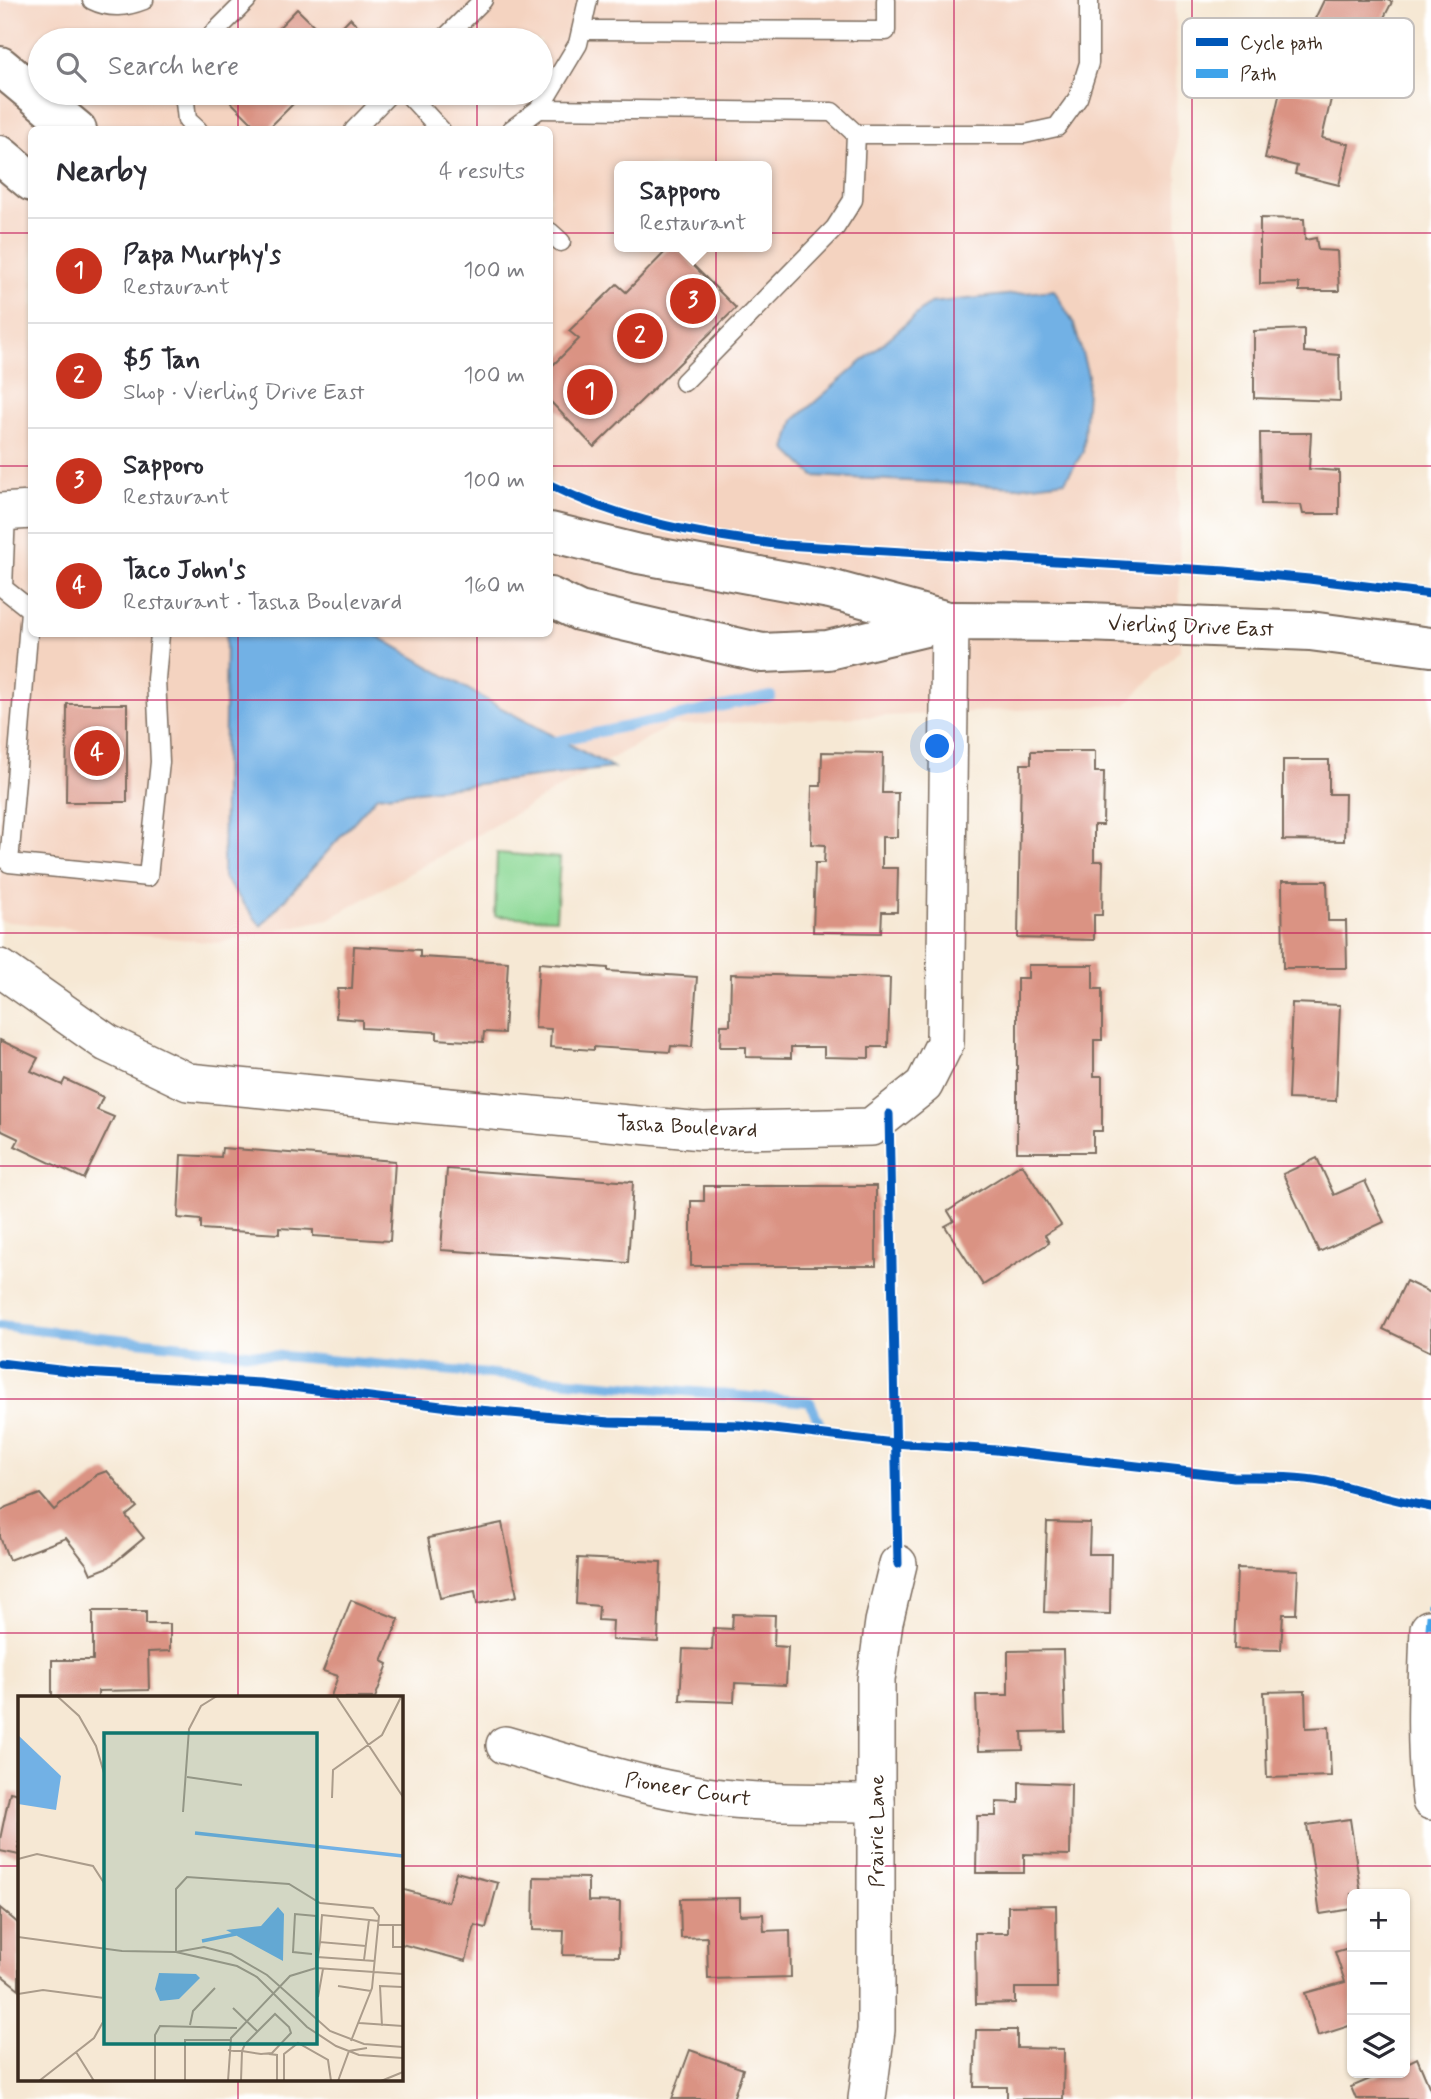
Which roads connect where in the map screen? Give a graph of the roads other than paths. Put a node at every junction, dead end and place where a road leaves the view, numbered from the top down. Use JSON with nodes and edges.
{"nodes":[{"id":1,"x":92,"y":0,"type":"edge"},
{"id":2,"x":144,"y":0,"type":"edge"},
{"id":3,"x":247,"y":0,"type":"edge"},
{"id":4,"x":483,"y":0,"type":"edge"},
{"id":5,"x":588,"y":0,"type":"edge"},
{"id":6,"x":886,"y":0,"type":"edge"},
{"id":7,"x":1089,"y":0,"type":"edge"},
{"id":8,"x":219,"y":28,"type":"edge"},
{"id":9,"x":455,"y":28,"type":"edge"},
{"id":10,"x":582,"y":30,"type":"junction"},
{"id":11,"x":0,"y":65,"type":"edge"},
{"id":12,"x":553,"y":87,"type":"edge"},
{"id":13,"x":28,"y":89,"type":"edge"},
{"id":14,"x":47,"y":105,"type":"edge"},
{"id":15,"x":185,"y":105,"type":"edge"},
{"id":16,"x":378,"y":105,"type":"edge"},
{"id":17,"x":418,"y":105,"type":"edge"},
{"id":18,"x":542,"y":105,"type":"edge"},
{"id":19,"x":540,"y":109,"type":"junction"},
{"id":20,"x":72,"y":126,"type":"edge"},
{"id":21,"x":194,"y":126,"type":"edge"},
{"id":22,"x":358,"y":126,"type":"edge"},
{"id":23,"x":437,"y":126,"type":"edge"},
{"id":24,"x":517,"y":126,"type":"edge"},
{"id":25,"x":856,"y":134,"type":"junction"},
{"id":26,"x":0,"y":155,"type":"edge"},
{"id":27,"x":28,"y":179,"type":"edge"},
{"id":28,"x":684,"y":382,"type":"dead end"},
{"id":29,"x":13,"y":511,"type":"edge"},
{"id":30,"x":553,"y":533,"type":"edge"},
{"id":31,"x":2,"y":589,"type":"edge"},
{"id":32,"x":553,"y":598,"type":"edge"},
{"id":33,"x":28,"y":609,"type":"edge"},
{"id":34,"x":950,"y":621,"type":"junction"},
{"id":35,"x":29,"y":637,"type":"edge"},
{"id":36,"x":160,"y":637,"type":"edge"},
{"id":37,"x":1431,"y":647,"type":"edge"},
{"id":38,"x":0,"y":968,"type":"edge"},
{"id":39,"x":898,"y":1564,"type":"dead end"},
{"id":40,"x":1429,"y":1629,"type":"edge"},
{"id":41,"x":505,"y":1745,"type":"dead end"},
{"id":42,"x":1431,"y":1801,"type":"edge"},
{"id":43,"x":876,"y":1803,"type":"junction"},
{"id":44,"x":867,"y":2099,"type":"edge"}],
"edges":[{"from":1,"to":2,"type":"lane"},
{"from":3,"to":8,"type":"lane"},
{"from":4,"to":9,"type":"lane"},
{"from":5,"to":10,"type":"lane"},
{"from":6,"to":10,"type":"lane"},
{"from":7,"to":25,"type":"lane"},
{"from":10,"to":12,"type":"lane"},
{"from":11,"to":13,"type":"street"},
{"from":14,"to":20,"type":"street"},
{"from":15,"to":21,"type":"lane"},
{"from":16,"to":22,"type":"lane"},
{"from":17,"to":23,"type":"lane"},
{"from":18,"to":19,"type":"lane"},
{"from":19,"to":24,"type":"lane"},
{"from":19,"to":25,"type":"lane"},
{"from":25,"to":28,"type":"lane"},
{"from":26,"to":27,"type":"street"},
{"from":29,"to":31,"type":"lane"},
{"from":30,"to":34,"type":"street","name":"Vierling Drive East"},
{"from":31,"to":33,"type":"lane"},
{"from":32,"to":34,"type":"street","name":"Vierling Drive East"},
{"from":34,"to":37,"type":"street","name":"Vierling Drive East"},
{"from":34,"to":38,"type":"street","name":"Tasha Boulevard"},
{"from":35,"to":36,"type":"lane"},
{"from":39,"to":43,"type":"street","name":"Prairie Lane"},
{"from":40,"to":42,"type":"street"},
{"from":41,"to":43,"type":"street","name":"Pioneer Court"},
{"from":43,"to":44,"type":"street","name":"Prairie Lane"}]}
